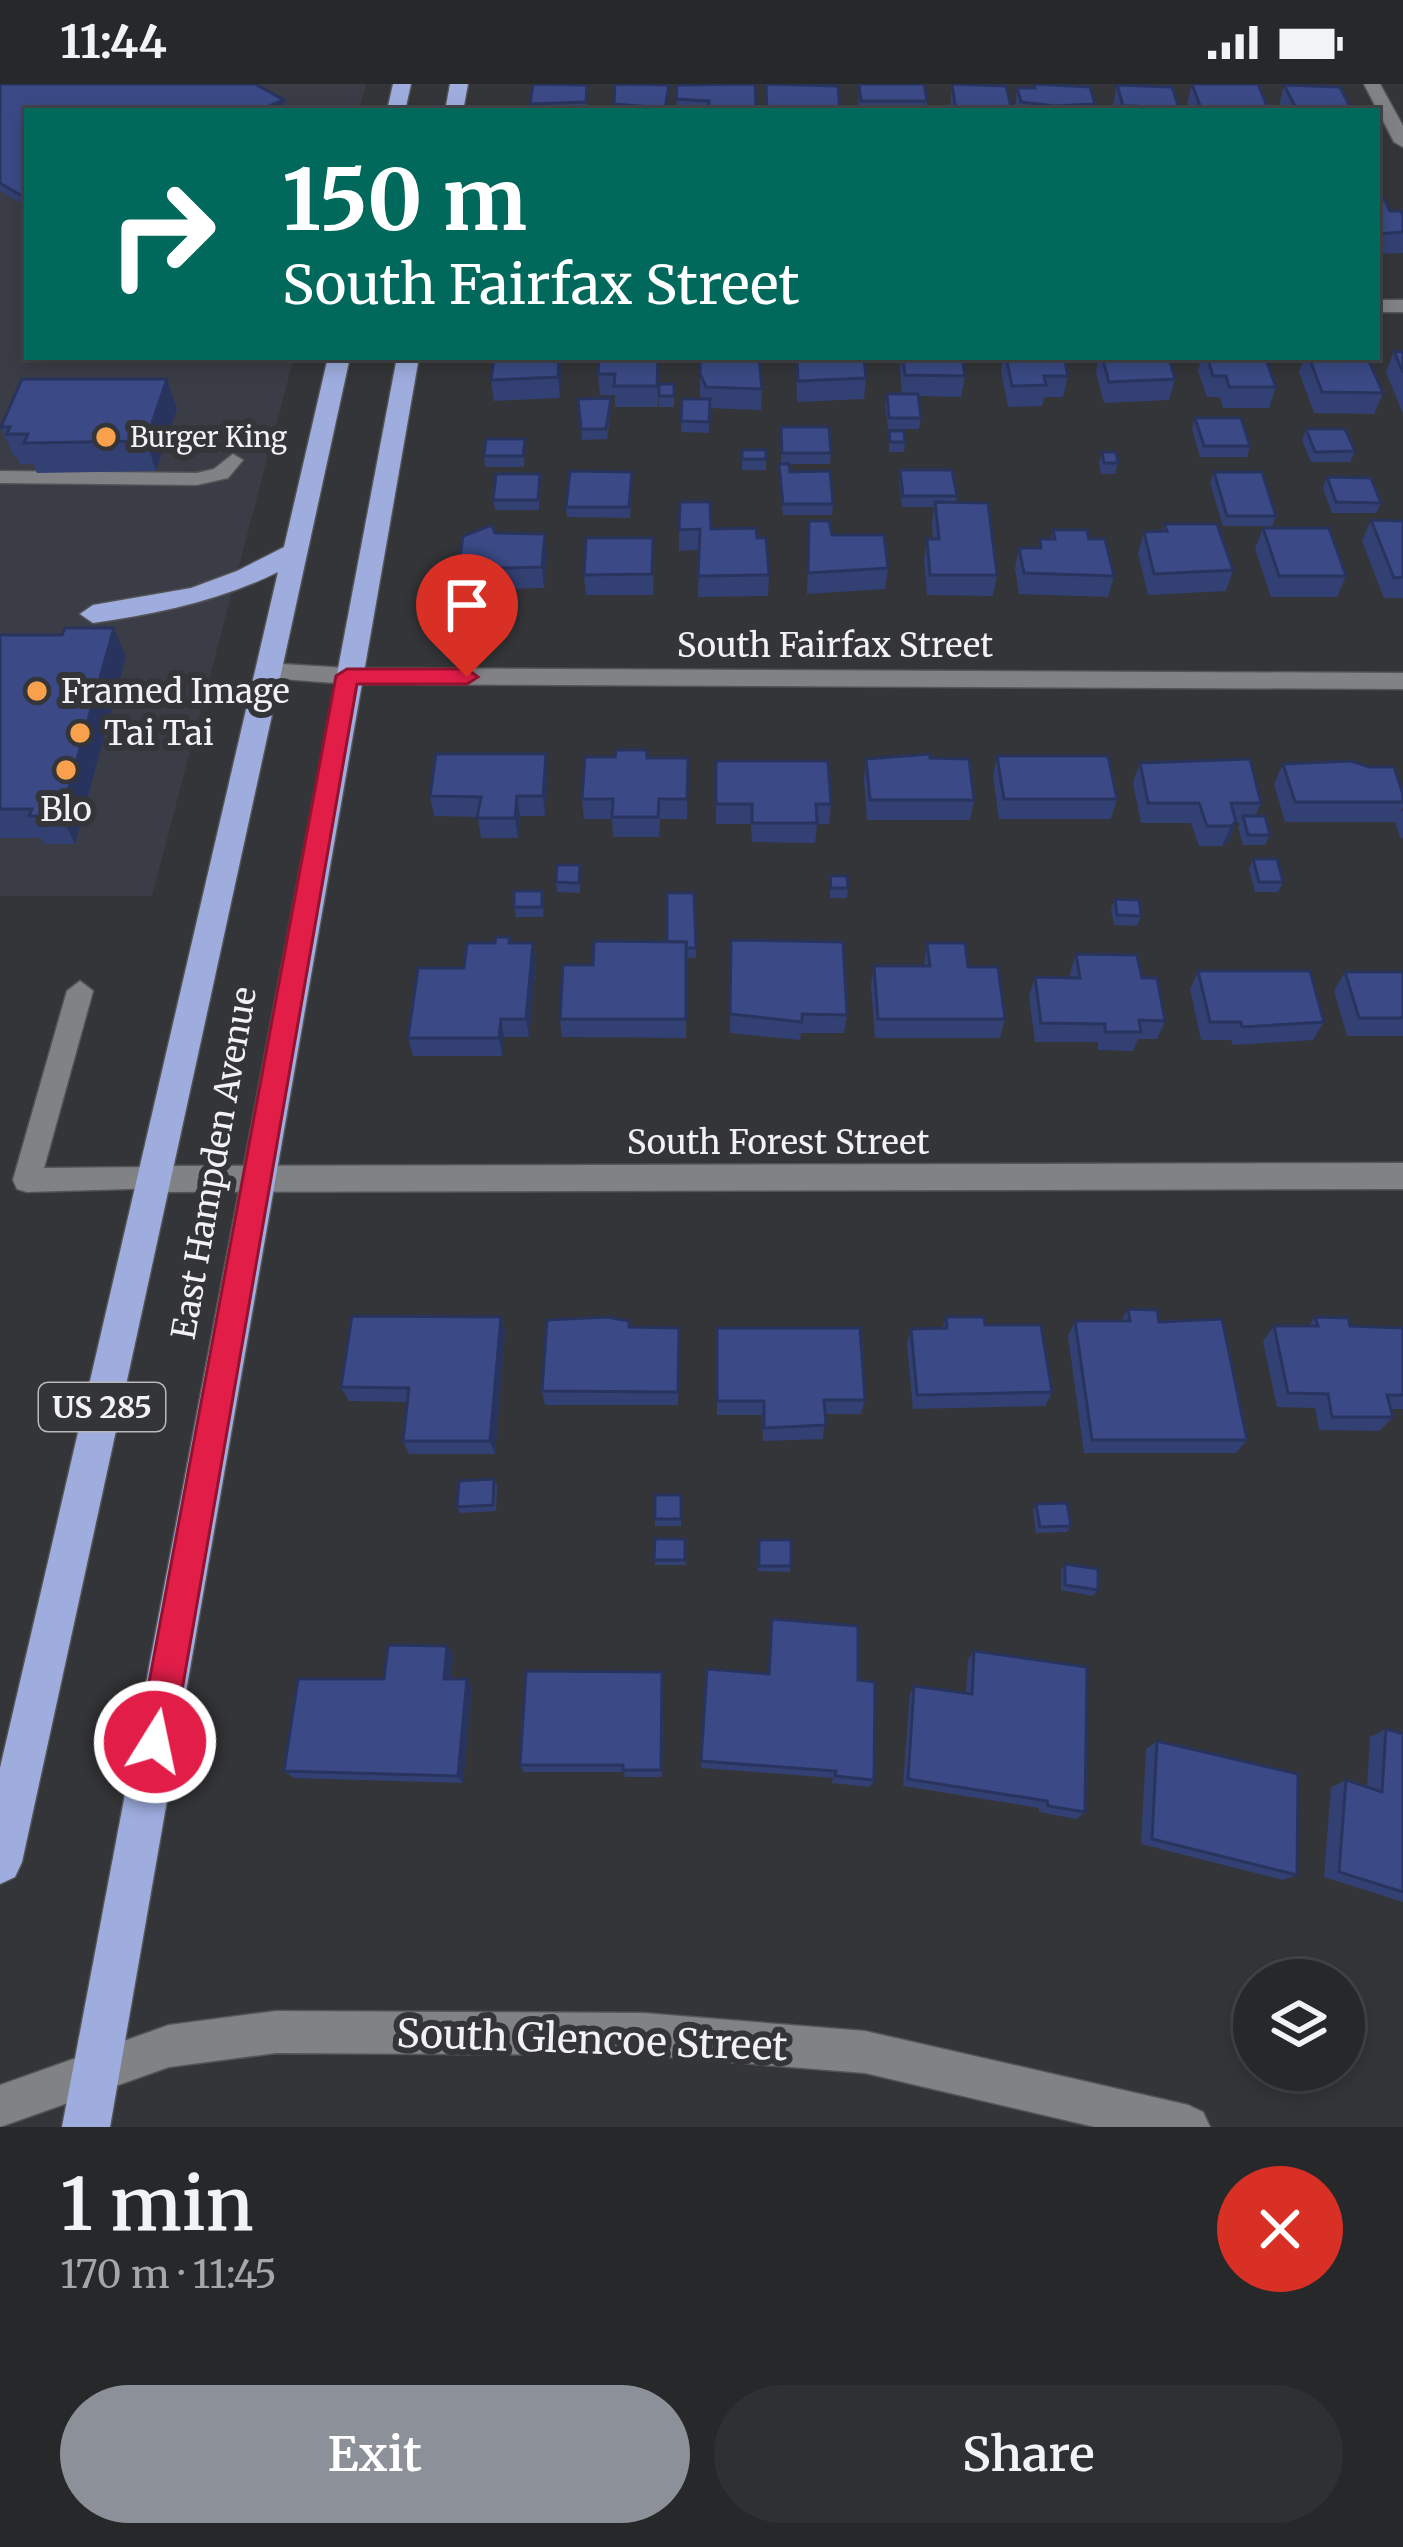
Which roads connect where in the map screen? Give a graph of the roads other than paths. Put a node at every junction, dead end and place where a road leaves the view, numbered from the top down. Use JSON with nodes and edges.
{"nodes":[{"id":1,"x":1372,"y":84,"type":"edge"},
{"id":2,"x":1403,"y":142,"type":"edge"},
{"id":3,"x":338,"y":360,"type":"edge"},
{"id":4,"x":407,"y":360,"type":"edge"},
{"id":5,"x":233,"y":460,"type":"dead end"},
{"id":6,"x":0,"y":477,"type":"edge"},
{"id":7,"x":294,"y":552,"type":"junction"},
{"id":8,"x":93,"y":614,"type":"dead end"},
{"id":9,"x":266,"y":671,"type":"junction"},
{"id":10,"x":347,"y":676,"type":"junction"},
{"id":11,"x":1403,"y":681,"type":"edge"},
{"id":12,"x":80,"y":991,"type":"dead end"},
{"id":13,"x":1403,"y":1176,"type":"edge"},
{"id":14,"x":153,"y":1179,"type":"junction"},
{"id":15,"x":256,"y":1179,"type":"junction"},
{"id":16,"x":0,"y":1862,"type":"edge"},
{"id":17,"x":96,"y":2072,"type":"junction"},
{"id":18,"x":0,"y":2107,"type":"edge"},
{"id":19,"x":86,"y":2127,"type":"edge"},
{"id":20,"x":1188,"y":2127,"type":"edge"}],
"edges":[{"from":1,"to":2,"type":"street"},
{"from":3,"to":7,"type":"highway","name":"East Hampden Avenue","number":"US 285"},
{"from":4,"to":10,"type":"highway","name":"East Hampden Avenue","number":"US 285"},
{"from":5,"to":6,"type":"lane"},
{"from":7,"to":8,"type":"highway"},
{"from":7,"to":9,"type":"highway","name":"East Hampden Avenue","number":"US 285"},
{"from":9,"to":10,"type":"street","name":"South Fairfax Street"},
{"from":9,"to":14,"type":"highway","name":"East Hampden Avenue","number":"US 285"},
{"from":10,"to":11,"type":"street","name":"South Fairfax Street"},
{"from":10,"to":15,"type":"highway","name":"East Hampden Avenue","number":"US 285"},
{"from":12,"to":14,"type":"lane"},
{"from":13,"to":15,"type":"street","name":"South Forest Street"},
{"from":14,"to":15,"type":"street","name":"South Forest Street"},
{"from":14,"to":16,"type":"highway","name":"East Hampden Avenue","number":"US 285"},
{"from":15,"to":17,"type":"highway","name":"East Hampden Avenue","number":"US 285"},
{"from":17,"to":18,"type":"street","name":"South Glencoe Street"},
{"from":17,"to":19,"type":"highway","name":"East Hampden Avenue","number":"US 285"},
{"from":17,"to":20,"type":"street","name":"South Glencoe Street"}]}
